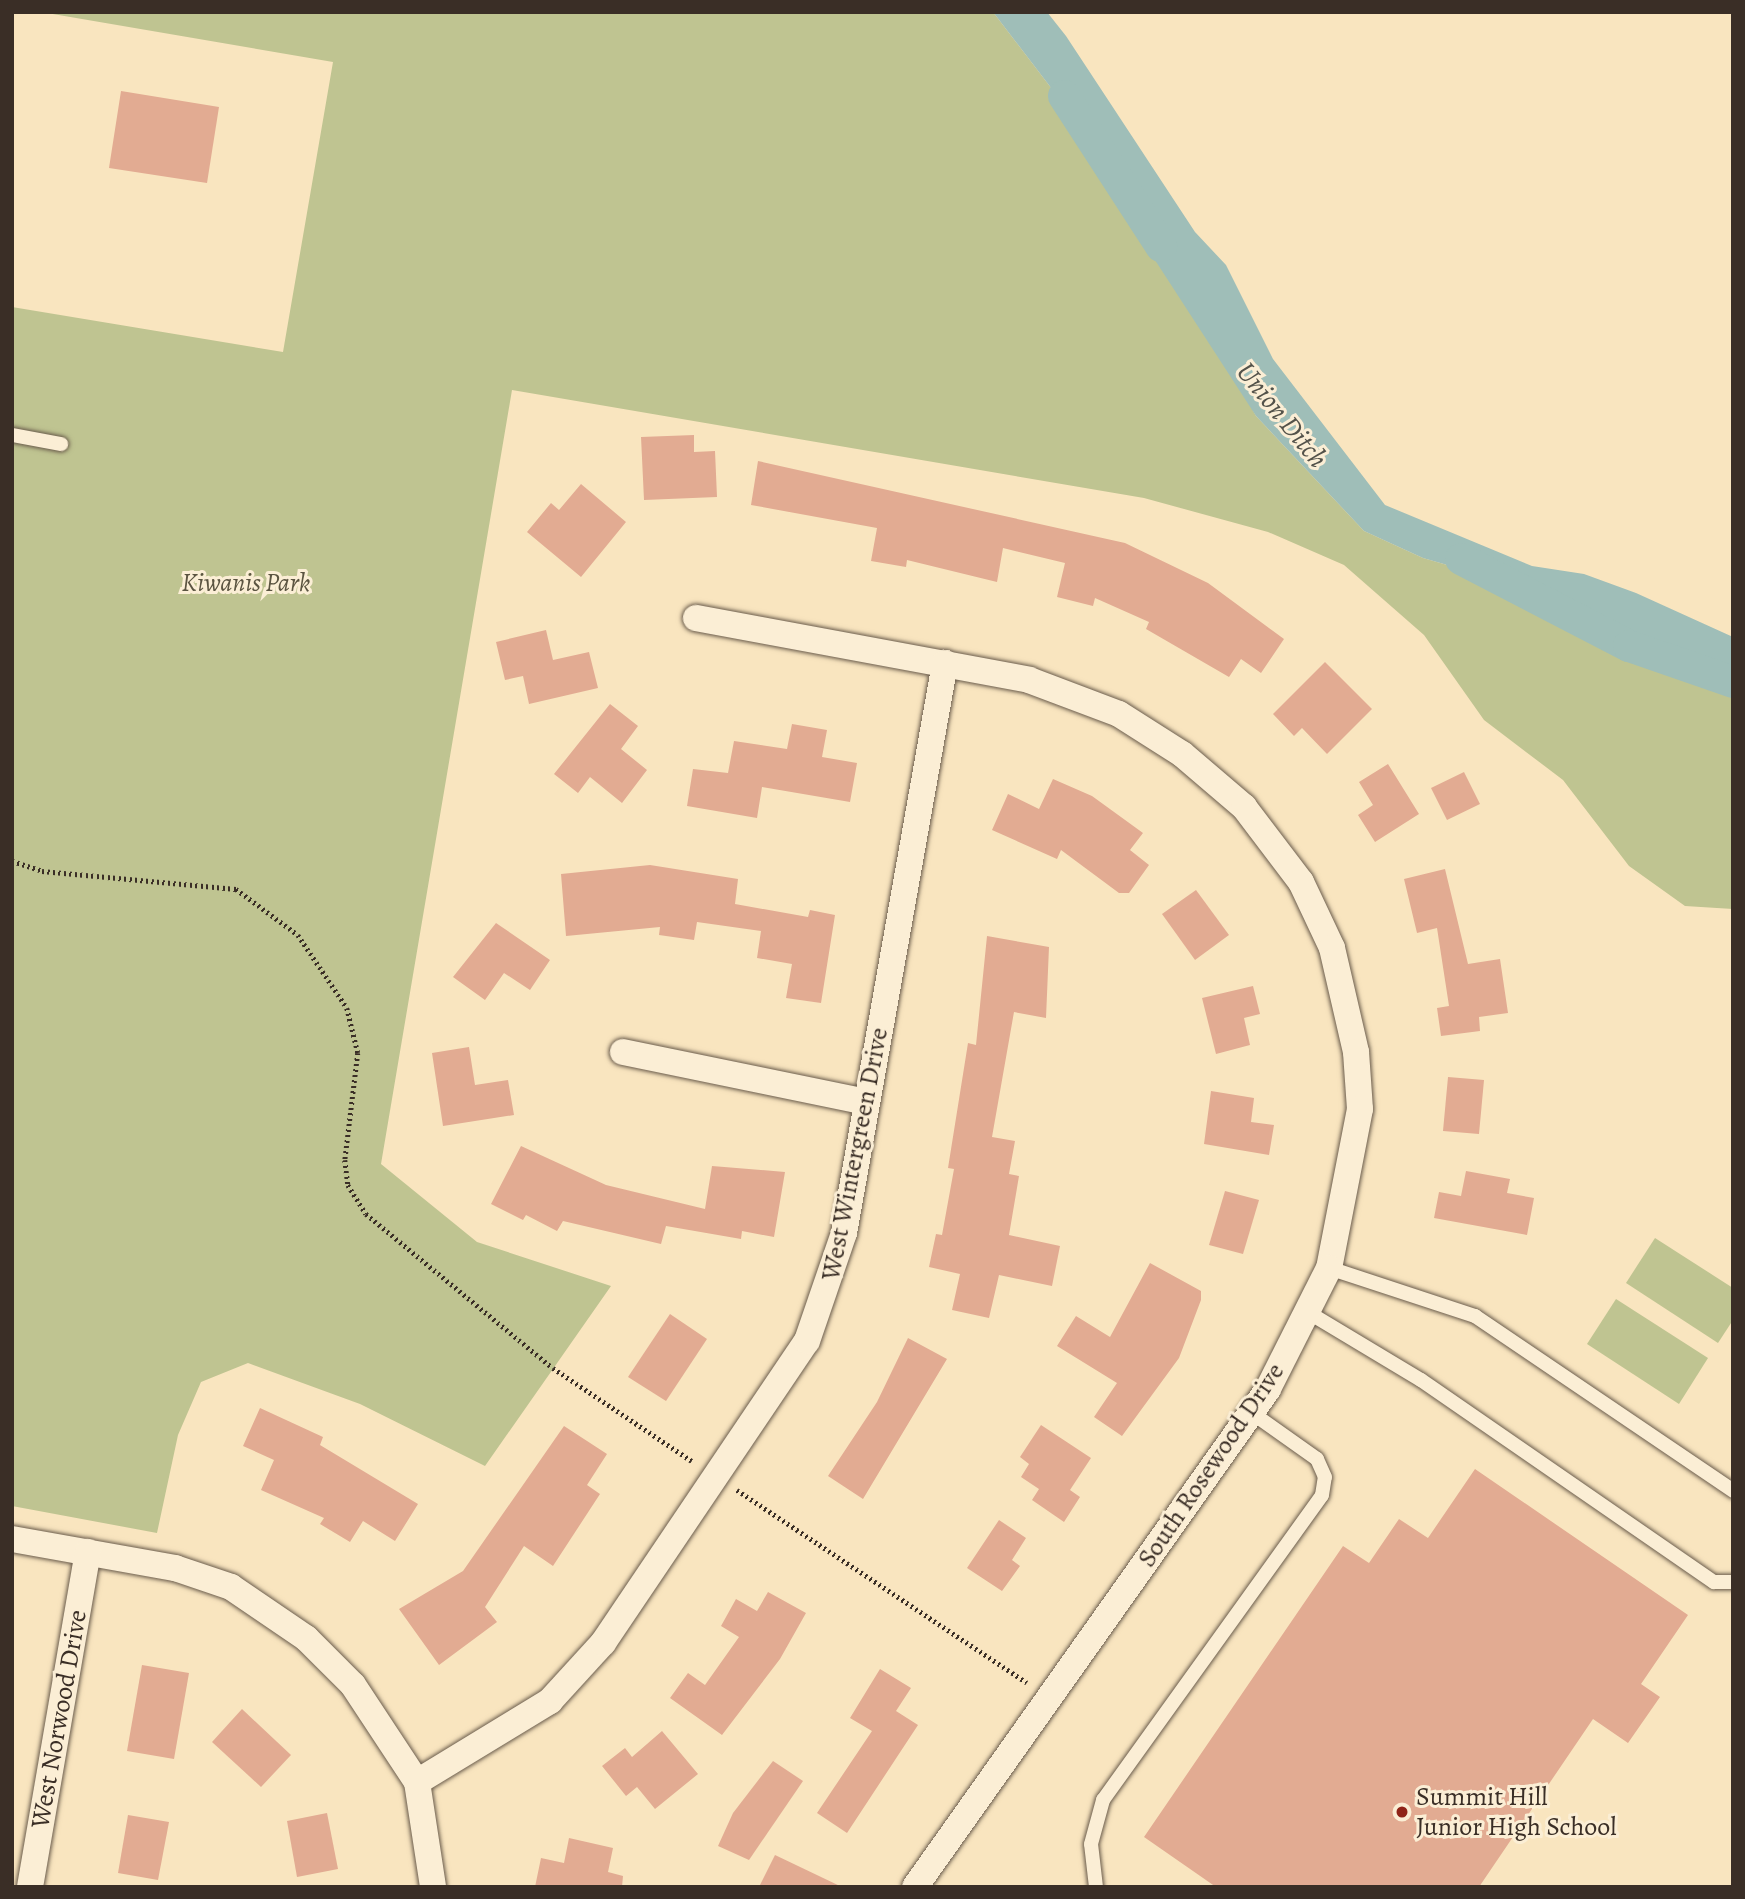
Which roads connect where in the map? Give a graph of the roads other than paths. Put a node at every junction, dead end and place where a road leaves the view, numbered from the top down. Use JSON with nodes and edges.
{"nodes":[{"id":1,"x":12,"y":435,"type":"edge"},
{"id":2,"x":61,"y":444,"type":"dead end"},
{"id":3,"x":696,"y":618,"type":"dead end"},
{"id":4,"x":945,"y":663,"type":"junction"},
{"id":5,"x":623,"y":1052,"type":"dead end"},
{"id":6,"x":866,"y":1102,"type":"junction"},
{"id":7,"x":1329,"y":1268,"type":"junction"},
{"id":8,"x":1306,"y":1311,"type":"junction"},
{"id":9,"x":1252,"y":1413,"type":"junction"},
{"id":10,"x":1733,"y":1491,"type":"edge"},
{"id":11,"x":12,"y":1539,"type":"edge"},
{"id":12,"x":88,"y":1552,"type":"junction"},
{"id":13,"x":1733,"y":1582,"type":"edge"},
{"id":14,"x":417,"y":1782,"type":"junction"},
{"id":15,"x":30,"y":1887,"type":"edge"},
{"id":16,"x":433,"y":1887,"type":"edge"},
{"id":17,"x":915,"y":1887,"type":"edge"},
{"id":18,"x":1096,"y":1887,"type":"edge"}],
"edges":[{"from":1,"to":2,"type":"lane"},
{"from":3,"to":4,"type":"street","name":"South Rosewood Drive"},
{"from":4,"to":6,"type":"street","name":"West Wintergreen Drive"},
{"from":4,"to":7,"type":"street","name":"South Rosewood Drive"},
{"from":5,"to":6,"type":"street"},
{"from":6,"to":14,"type":"street","name":"West Wintergreen Drive"},
{"from":7,"to":8,"type":"street","name":"South Rosewood Drive"},
{"from":7,"to":10,"type":"lane"},
{"from":8,"to":9,"type":"street","name":"South Rosewood Drive"},
{"from":8,"to":13,"type":"lane"},
{"from":9,"to":17,"type":"street","name":"South Rosewood Drive"},
{"from":9,"to":18,"type":"lane"},
{"from":11,"to":12,"type":"street"},
{"from":12,"to":14,"type":"street"},
{"from":12,"to":15,"type":"street","name":"West Norwood Drive"},
{"from":14,"to":16,"type":"street"}]}
